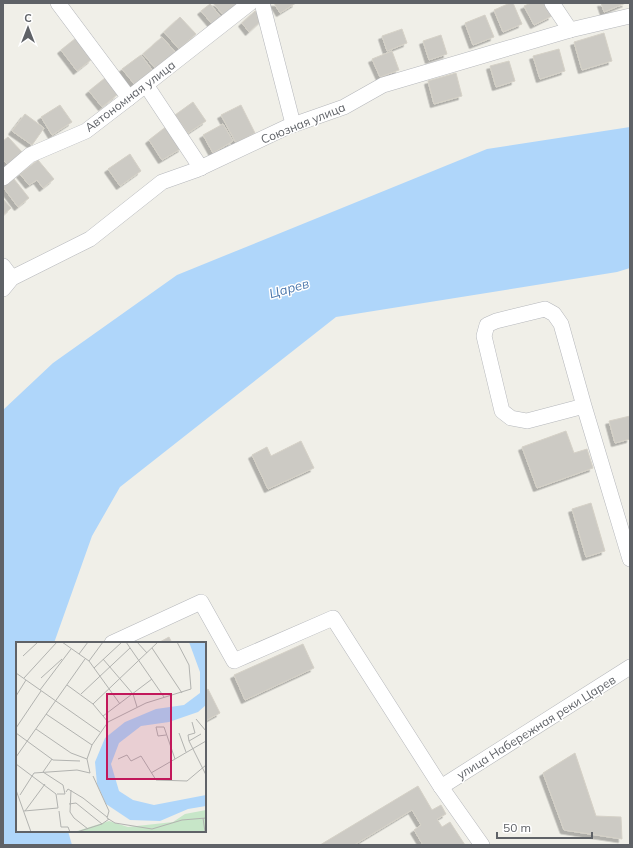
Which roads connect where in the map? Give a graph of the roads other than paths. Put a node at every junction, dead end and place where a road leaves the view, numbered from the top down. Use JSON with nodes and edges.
{"nodes":[{"id":1,"x":58,"y":3,"type":"edge"},
{"id":2,"x":250,"y":3,"type":"edge"},
{"id":3,"x":262,"y":3,"type":"edge"},
{"id":4,"x":552,"y":3,"type":"edge"},
{"id":5,"x":630,"y":16,"type":"edge"},
{"id":6,"x":570,"y":30,"type":"junction"},
{"id":7,"x":146,"y":85,"type":"junction"},
{"id":8,"x":129,"y":98,"type":"junction"},
{"id":9,"x":293,"y":124,"type":"junction"},
{"id":10,"x":201,"y":168,"type":"junction"},
{"id":11,"x":3,"y":178,"type":"edge"},
{"id":12,"x":3,"y":266,"type":"edge"},
{"id":13,"x":8,"y":283,"type":"edge"},
{"id":14,"x":584,"y":406,"type":"junction"},
{"id":15,"x":630,"y":559,"type":"edge"},
{"id":16,"x":114,"y":642,"type":"edge"},
{"id":17,"x":630,"y":667,"type":"edge"},
{"id":18,"x":441,"y":787,"type":"junction"},
{"id":19,"x":482,"y":845,"type":"edge"}],
"edges":[{"from":1,"to":8,"type":"street"},
{"from":2,"to":7,"type":"street","name":"Автономная улица"},
{"from":3,"to":9,"type":"street"},
{"from":4,"to":6,"type":"street"},
{"from":5,"to":6,"type":"street","name":"Союзная улица"},
{"from":6,"to":9,"type":"street","name":"Союзная улица"},
{"from":7,"to":8,"type":"street","name":"Автономная улица"},
{"from":7,"to":10,"type":"street"},
{"from":8,"to":11,"type":"street","name":"Автономная улица"},
{"from":9,"to":10,"type":"street","name":"Союзная улица"},
{"from":10,"to":13,"type":"street","name":"Союзная улица"},
{"from":12,"to":13,"type":"street"},
{"from":14,"to":14,"type":"street"},
{"from":14,"to":15,"type":"street"},
{"from":16,"to":18,"type":"street"},
{"from":17,"to":18,"type":"street","name":"улица Набережная реки Царев"},
{"from":18,"to":19,"type":"street"}]}
